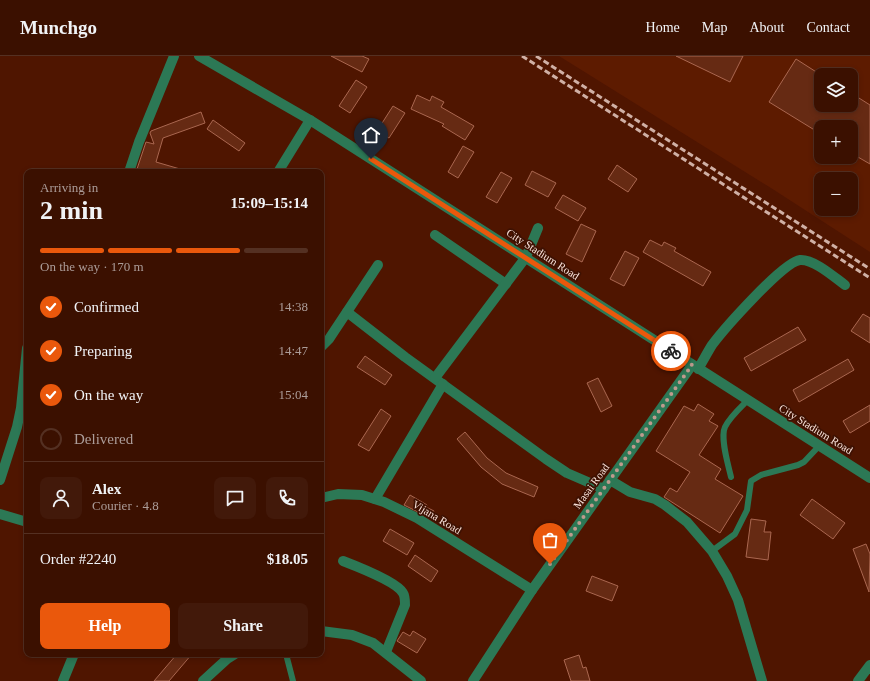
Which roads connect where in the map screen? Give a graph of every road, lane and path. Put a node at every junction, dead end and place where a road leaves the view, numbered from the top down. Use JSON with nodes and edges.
{"nodes":[{"id":1,"x":174,"y":56,"type":"edge"},
{"id":2,"x":199,"y":56,"type":"edge"},
{"id":3,"x":310,"y":120,"type":"junction"},
{"id":4,"x":130,"y":169,"type":"edge"},
{"id":5,"x":280,"y":169,"type":"edge"},
{"id":6,"x":538,"y":228,"type":"dead end"},
{"id":7,"x":435,"y":236,"type":"dead end"},
{"id":8,"x":526,"y":258,"type":"junction"},
{"id":9,"x":378,"y":265,"type":"dead end"},
{"id":10,"x":506,"y":284,"type":"junction"},
{"id":11,"x":845,"y":285,"type":"dead end"},
{"id":12,"x":347,"y":312,"type":"junction"},
{"id":13,"x":324,"y":344,"type":"edge"},
{"id":14,"x":695,"y":367,"type":"junction"},
{"id":15,"x":24,"y":373,"type":"edge"},
{"id":16,"x":439,"y":381,"type":"junction"},
{"id":17,"x":748,"y":400,"type":"junction"},
{"id":18,"x":820,"y":445,"type":"junction"},
{"id":19,"x":731,"y":477,"type":"dead end"},
{"id":20,"x":870,"y":478,"type":"edge"},
{"id":21,"x":0,"y":480,"type":"edge"},
{"id":22,"x":610,"y":480,"type":"junction"},
{"id":23,"x":604,"y":489,"type":"junction"},
{"id":24,"x":324,"y":497,"type":"edge"},
{"id":25,"x":375,"y":499,"type":"junction"},
{"id":26,"x":0,"y":514,"type":"edge"},
{"id":27,"x":24,"y":521,"type":"edge"},
{"id":28,"x":712,"y":551,"type":"junction"},
{"id":29,"x":343,"y":561,"type":"dead end"},
{"id":30,"x":532,"y":590,"type":"junction"},
{"id":31,"x":324,"y":630,"type":"edge"},
{"id":32,"x":386,"y":652,"type":"junction"},
{"id":33,"x":73,"y":657,"type":"edge"},
{"id":34,"x":230,"y":657,"type":"edge"},
{"id":35,"x":287,"y":657,"type":"edge"},
{"id":36,"x":870,"y":665,"type":"edge"},
{"id":37,"x":63,"y":681,"type":"edge"},
{"id":38,"x":203,"y":681,"type":"edge"},
{"id":39,"x":293,"y":681,"type":"edge"},
{"id":40,"x":421,"y":681,"type":"edge"},
{"id":41,"x":472,"y":681,"type":"edge"},
{"id":42,"x":762,"y":681,"type":"edge"},
{"id":43,"x":858,"y":681,"type":"edge"}],
"edges":[{"from":1,"to":4,"type":"street"},
{"from":2,"to":3,"type":"street","name":"City Stadium Road"},
{"from":3,"to":5,"type":"street"},
{"from":3,"to":8,"type":"street","name":"City Stadium Road"},
{"from":6,"to":8,"type":"street"},
{"from":7,"to":10,"type":"street"},
{"from":8,"to":10,"type":"street"},
{"from":8,"to":14,"type":"street","name":"City Stadium Road"},
{"from":9,"to":12,"type":"street"},
{"from":10,"to":16,"type":"street"},
{"from":11,"to":14,"type":"street","name":"Masai Road"},
{"from":12,"to":13,"type":"street"},
{"from":12,"to":16,"type":"street"},
{"from":14,"to":17,"type":"street","name":"City Stadium Road"},
{"from":14,"to":22,"type":"street","name":"Masai Road"},
{"from":15,"to":21,"type":"street"},
{"from":16,"to":23,"type":"street"},
{"from":16,"to":25,"type":"street"},
{"from":17,"to":18,"type":"street","name":"City Stadium Road"},
{"from":17,"to":19,"type":"lane"},
{"from":18,"to":20,"type":"street","name":"City Stadium Road"},
{"from":18,"to":28,"type":"lane"},
{"from":22,"to":23,"type":"street","name":"Masai Road"},
{"from":22,"to":28,"type":"street"},
{"from":23,"to":30,"type":"street","name":"Masai Road"},
{"from":24,"to":25,"type":"street","name":"Vijana Road"},
{"from":25,"to":30,"type":"street","name":"Vijana Road"},
{"from":26,"to":27,"type":"street"},
{"from":28,"to":42,"type":"street"},
{"from":29,"to":32,"type":"street"},
{"from":30,"to":41,"type":"street","name":"Masai Road"},
{"from":31,"to":32,"type":"street"},
{"from":32,"to":40,"type":"street"},
{"from":33,"to":37,"type":"street"},
{"from":34,"to":38,"type":"street"},
{"from":35,"to":39,"type":"lane"},
{"from":36,"to":43,"type":"street"}]}
